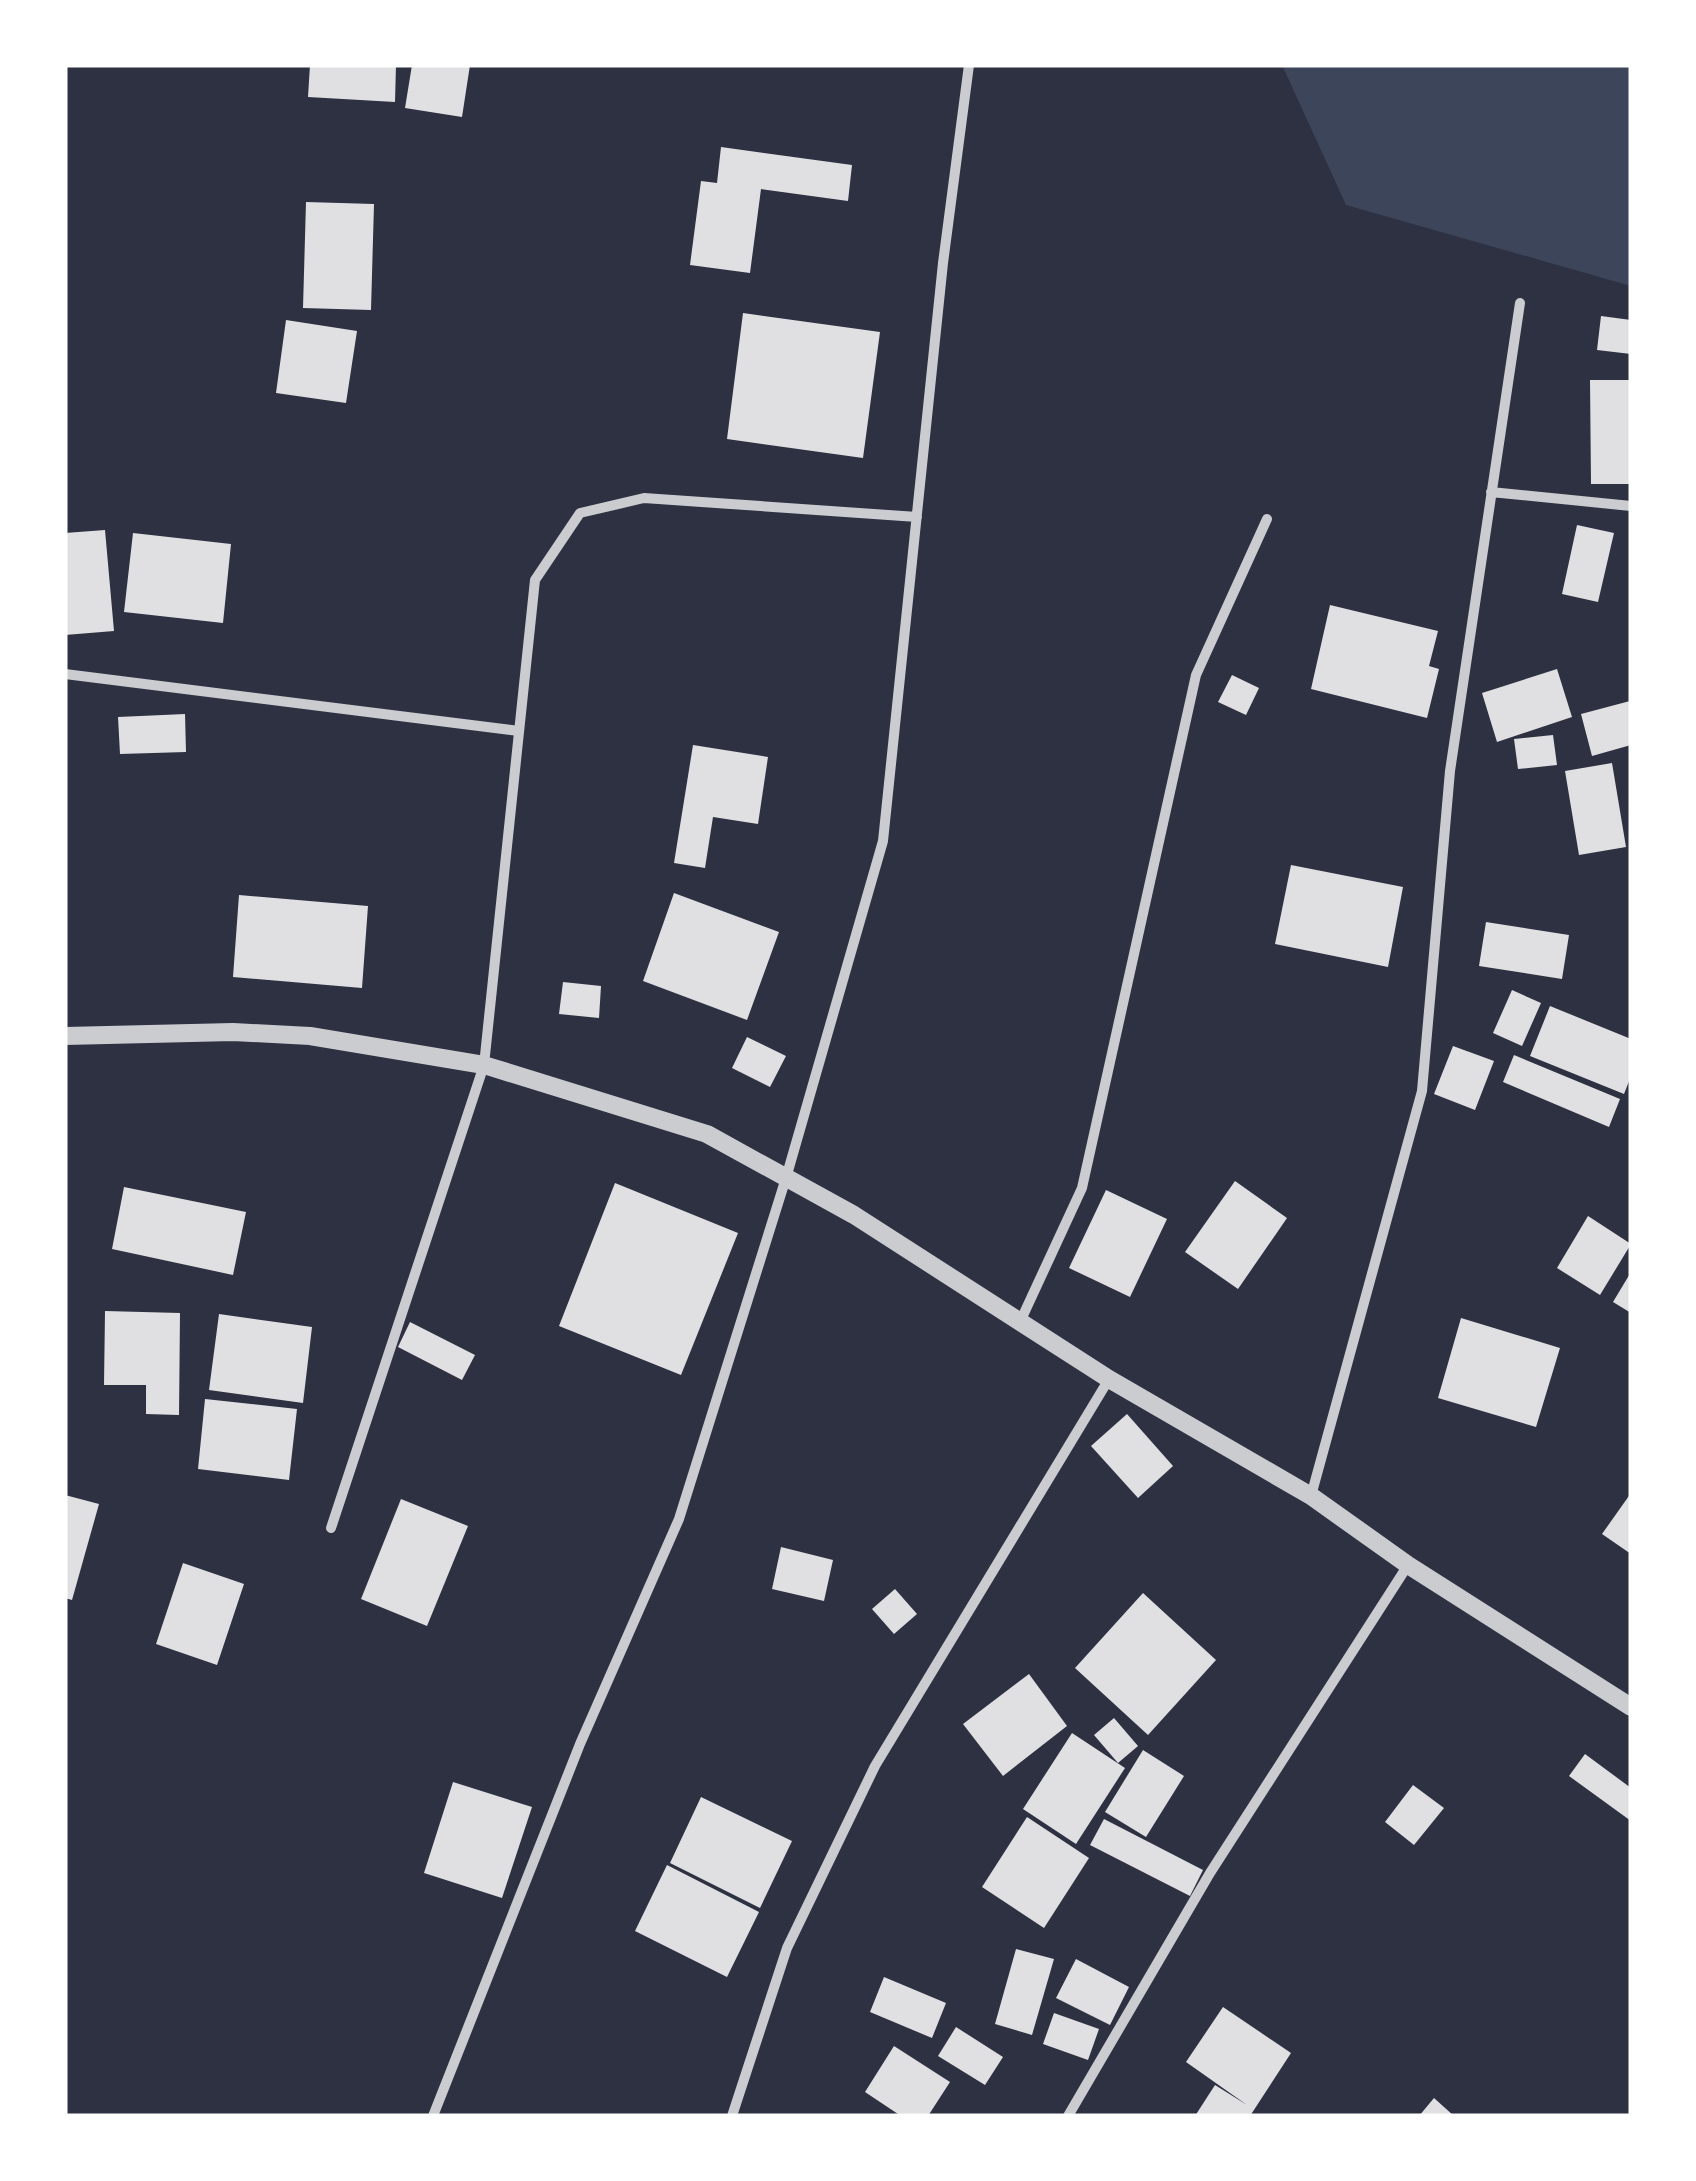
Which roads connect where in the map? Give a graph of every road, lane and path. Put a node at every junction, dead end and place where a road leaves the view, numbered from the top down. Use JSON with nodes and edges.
{"nodes":[{"id":1,"x":969,"y":65,"type":"edge"},
{"id":2,"x":1520,"y":302,"type":"dead end"},
{"id":3,"x":1492,"y":492,"type":"junction"},
{"id":4,"x":1631,"y":506,"type":"edge"},
{"id":5,"x":917,"y":517,"type":"junction"},
{"id":6,"x":1268,"y":519,"type":"dead end"},
{"id":7,"x":65,"y":674,"type":"edge"},
{"id":8,"x":519,"y":731,"type":"junction"},
{"id":9,"x":65,"y":1036,"type":"edge"},
{"id":10,"x":484,"y":1065,"type":"junction"},
{"id":11,"x":786,"y":1178,"type":"junction"},
{"id":12,"x":1020,"y":1322,"type":"junction"},
{"id":13,"x":1109,"y":1380,"type":"junction"},
{"id":14,"x":1311,"y":1496,"type":"junction"},
{"id":15,"x":331,"y":1528,"type":"dead end"},
{"id":16,"x":1408,"y":1565,"type":"junction"},
{"id":17,"x":1631,"y":1707,"type":"edge"},
{"id":18,"x":433,"y":2116,"type":"edge"},
{"id":19,"x":732,"y":2116,"type":"edge"},
{"id":20,"x":1068,"y":2116,"type":"edge"}],
"edges":[{"from":1,"to":5,"type":"street"},
{"from":2,"to":3,"type":"street"},
{"from":3,"to":4,"type":"street"},
{"from":3,"to":14,"type":"street"},
{"from":5,"to":8,"type":"street"},
{"from":5,"to":11,"type":"street"},
{"from":6,"to":12,"type":"street"},
{"from":7,"to":8,"type":"street"},
{"from":8,"to":10,"type":"street"},
{"from":9,"to":10,"type":"street"},
{"from":10,"to":11,"type":"street"},
{"from":10,"to":15,"type":"street"},
{"from":11,"to":12,"type":"street"},
{"from":11,"to":18,"type":"street"},
{"from":12,"to":13,"type":"street"},
{"from":13,"to":14,"type":"street"},
{"from":13,"to":19,"type":"street"},
{"from":14,"to":16,"type":"street"},
{"from":16,"to":17,"type":"street"},
{"from":16,"to":20,"type":"street"}]}
